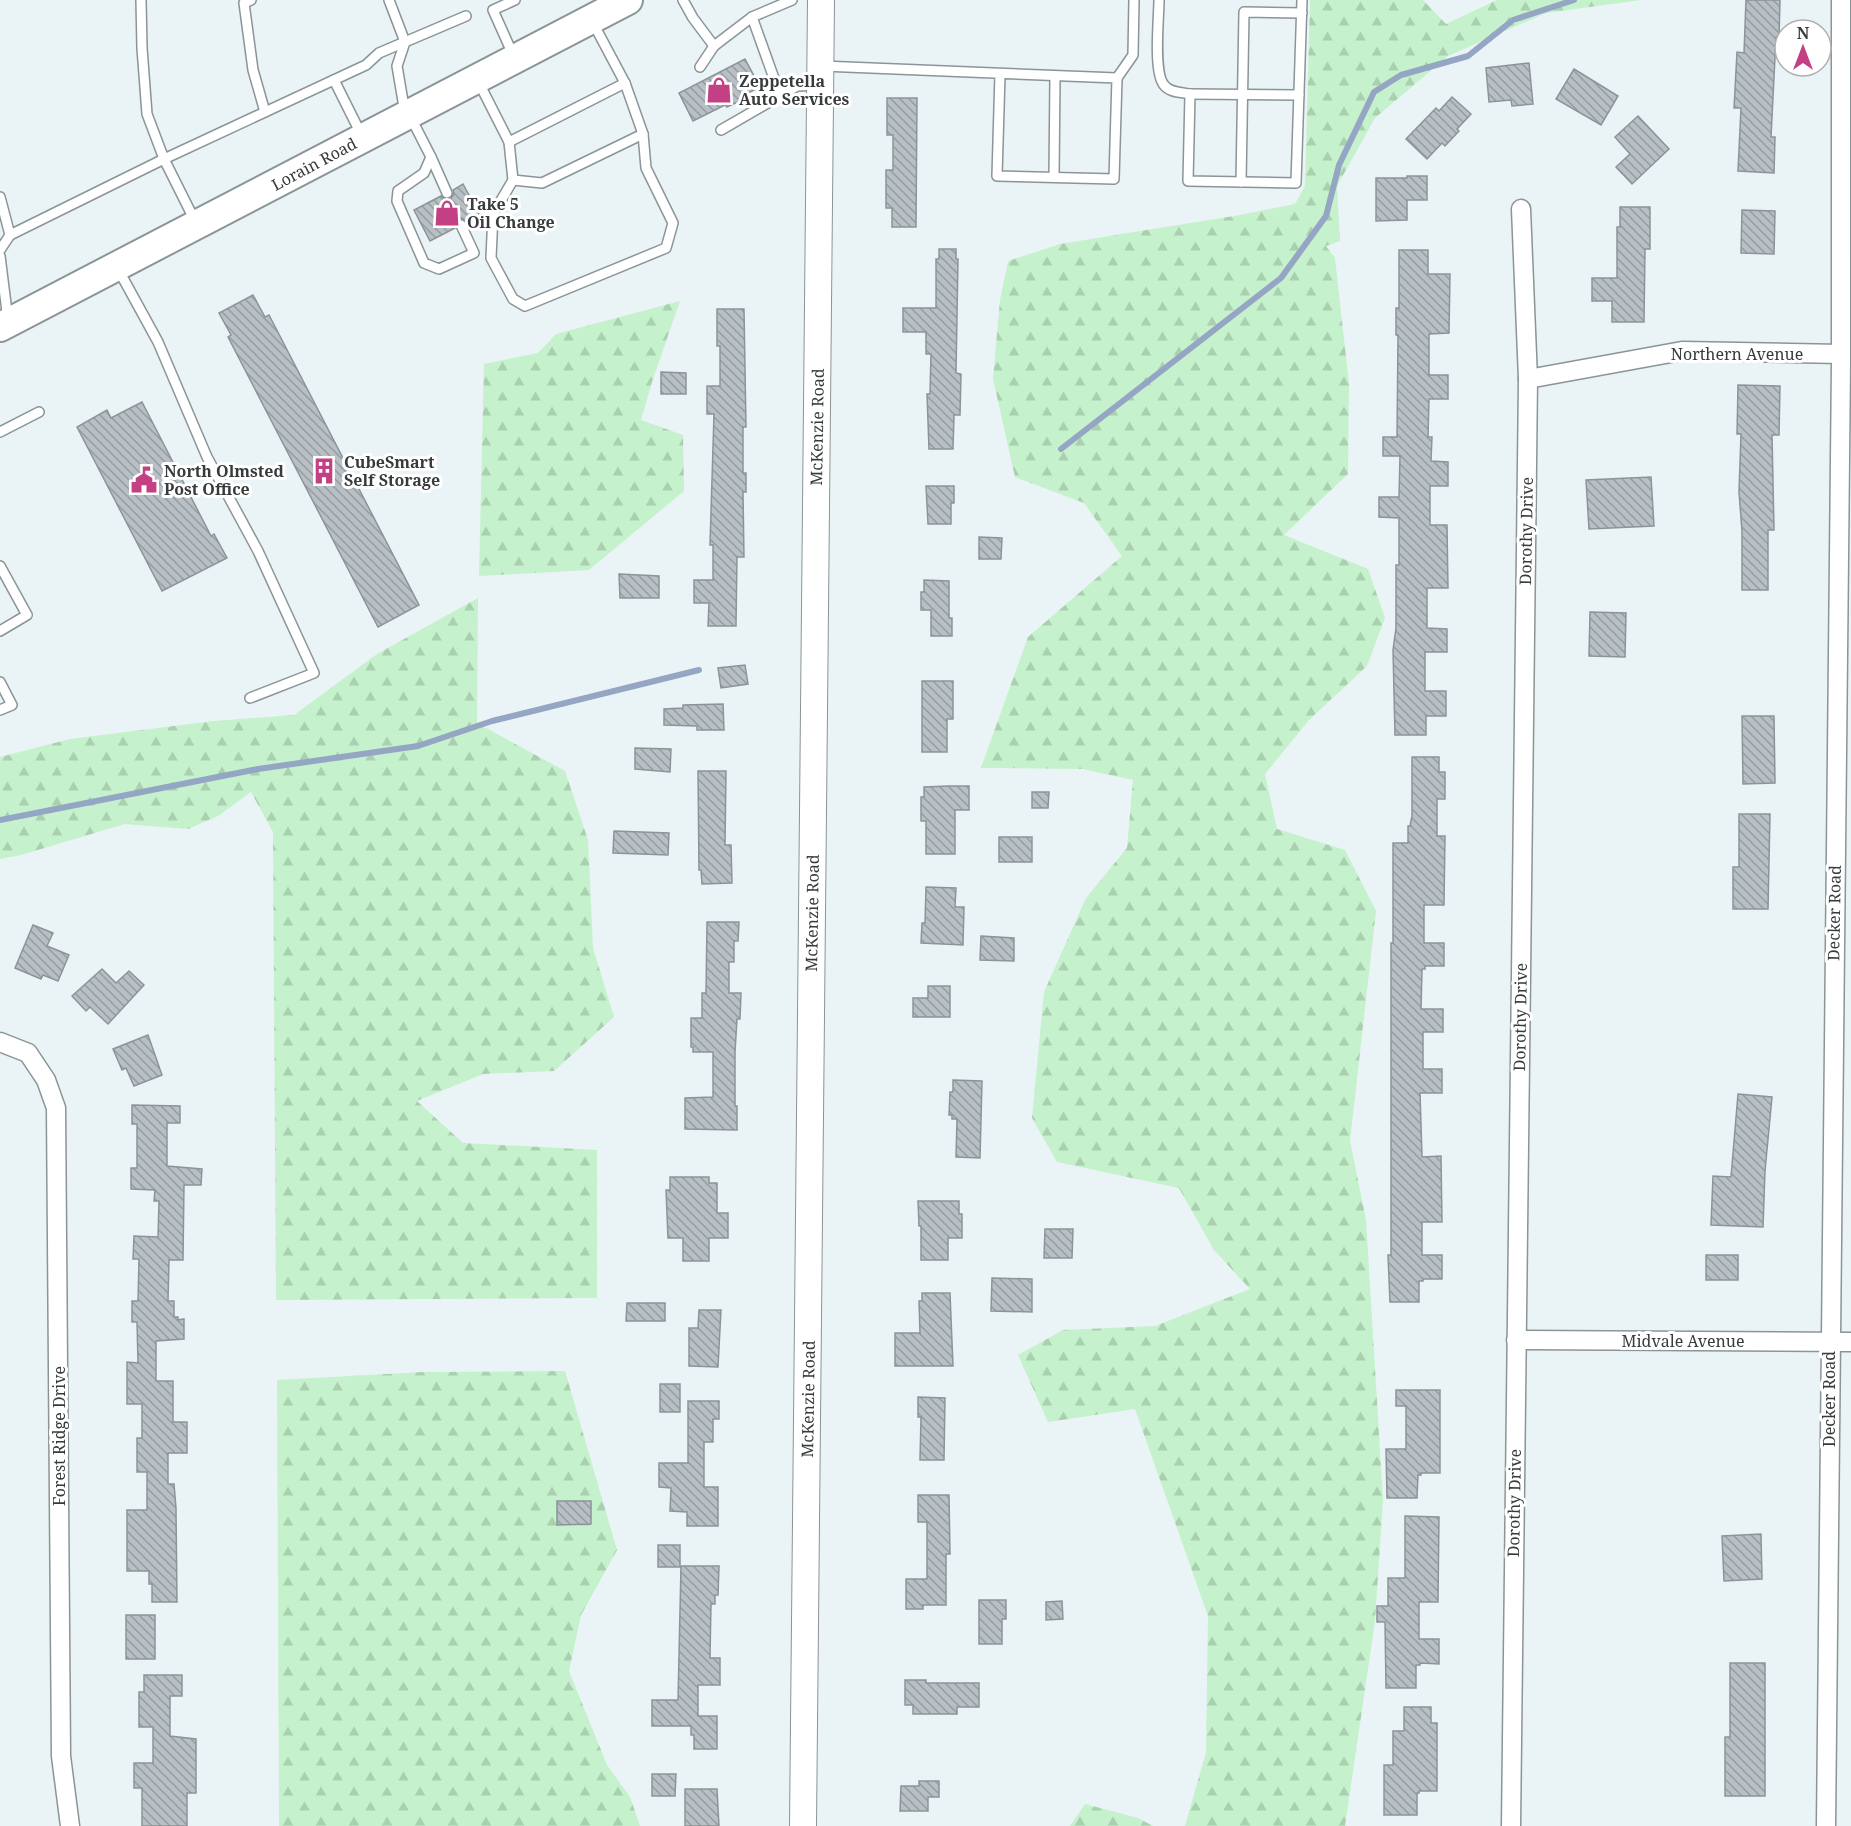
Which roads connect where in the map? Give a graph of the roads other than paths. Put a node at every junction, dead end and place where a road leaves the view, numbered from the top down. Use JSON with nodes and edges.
{"nodes":[{"id":1,"x":141,"y":0,"type":"edge"},
{"id":2,"x":251,"y":0,"type":"edge"},
{"id":3,"x":389,"y":0,"type":"edge"},
{"id":4,"x":515,"y":0,"type":"edge"},
{"id":5,"x":683,"y":0,"type":"edge"},
{"id":6,"x":792,"y":0,"type":"edge"},
{"id":7,"x":821,"y":0,"type":"edge"},
{"id":8,"x":1134,"y":0,"type":"edge"},
{"id":9,"x":1159,"y":0,"type":"edge"},
{"id":10,"x":1302,"y":0,"type":"edge"},
{"id":11,"x":1841,"y":0,"type":"edge"},
{"id":12,"x":608,"y":7,"type":"edge"},
{"id":13,"x":1302,"y":13,"type":"junction"},
{"id":14,"x":466,"y":16,"type":"dead end"},
{"id":15,"x":752,"y":17,"type":"junction"},
{"id":16,"x":405,"y":42,"type":"junction"},
{"id":17,"x":714,"y":46,"type":"junction"},
{"id":18,"x":515,"y":59,"type":"junction"},
{"id":19,"x":700,"y":67,"type":"dead end"},
{"id":20,"x":1000,"y":74,"type":"junction"},
{"id":21,"x":820,"y":75,"type":"junction"},
{"id":22,"x":1055,"y":76,"type":"junction"},
{"id":23,"x":1117,"y":78,"type":"junction"},
{"id":24,"x":477,"y":79,"type":"junction"},
{"id":25,"x":334,"y":80,"type":"junction"},
{"id":26,"x":625,"y":83,"type":"junction"},
{"id":27,"x":1190,"y":94,"type":"junction"},
{"id":28,"x":780,"y":95,"type":"junction"},
{"id":29,"x":1243,"y":95,"type":"junction"},
{"id":30,"x":1299,"y":95,"type":"junction"},
{"id":31,"x":265,"y":111,"type":"junction"},
{"id":32,"x":407,"y":115,"type":"junction"},
{"id":33,"x":721,"y":130,"type":"dead end"},
{"id":34,"x":643,"y":134,"type":"junction"},
{"id":35,"x":363,"y":139,"type":"junction"},
{"id":36,"x":509,"y":142,"type":"junction"},
{"id":37,"x":431,"y":157,"type":"junction"},
{"id":38,"x":164,"y":159,"type":"junction"},
{"id":39,"x":1054,"y":177,"type":"junction"},
{"id":40,"x":513,"y":180,"type":"junction"},
{"id":41,"x":1241,"y":182,"type":"junction"},
{"id":42,"x":447,"y":193,"type":"dead end"},
{"id":43,"x":0,"y":197,"type":"edge"},
{"id":44,"x":1521,"y":209,"type":"dead end"},
{"id":45,"x":197,"y":225,"type":"junction"},
{"id":46,"x":461,"y":225,"type":"dead end"},
{"id":47,"x":10,"y":235,"type":"junction"},
{"id":48,"x":0,"y":249,"type":"edge"},
{"id":49,"x":0,"y":256,"type":"edge"},
{"id":50,"x":117,"y":267,"type":"junction"},
{"id":51,"x":4,"y":325,"type":"edge"},
{"id":52,"x":1841,"y":354,"type":"junction"},
{"id":53,"x":1528,"y":379,"type":"junction"},
{"id":54,"x":39,"y":412,"type":"dead end"},
{"id":55,"x":0,"y":432,"type":"edge"},
{"id":56,"x":0,"y":566,"type":"edge"},
{"id":57,"x":0,"y":631,"type":"edge"},
{"id":58,"x":0,"y":682,"type":"edge"},
{"id":59,"x":250,"y":698,"type":"dead end"},
{"id":60,"x":0,"y":710,"type":"edge"},
{"id":61,"x":0,"y":1042,"type":"edge"},
{"id":62,"x":1516,"y":1340,"type":"junction"},
{"id":63,"x":1830,"y":1342,"type":"junction"},
{"id":64,"x":1851,"y":1342,"type":"edge"},
{"id":65,"x":70,"y":1826,"type":"edge"},
{"id":66,"x":803,"y":1826,"type":"edge"},
{"id":67,"x":1511,"y":1826,"type":"edge"},
{"id":68,"x":1826,"y":1826,"type":"edge"}],
"edges":[{"from":1,"to":38,"type":"lane"},
{"from":2,"to":31,"type":"lane"},
{"from":3,"to":16,"type":"lane"},
{"from":4,"to":18,"type":"lane"},
{"from":5,"to":17,"type":"lane"},
{"from":6,"to":15,"type":"lane"},
{"from":7,"to":21,"type":"street","name":"McKenzie Road"},
{"from":8,"to":23,"type":"lane"},
{"from":9,"to":27,"type":"lane"},
{"from":10,"to":13,"type":"lane"},
{"from":11,"to":52,"type":"street","name":"Decker Road"},
{"from":12,"to":18,"type":"main road","name":"Lorain Road"},
{"from":12,"to":26,"type":"lane"},
{"from":13,"to":29,"type":"lane"},
{"from":13,"to":30,"type":"lane"},
{"from":14,"to":16,"type":"lane"},
{"from":15,"to":17,"type":"lane"},
{"from":15,"to":28,"type":"lane"},
{"from":16,"to":25,"type":"lane"},
{"from":16,"to":32,"type":"lane"},
{"from":17,"to":19,"type":"lane"},
{"from":18,"to":24,"type":"main road","name":"Lorain Road"},
{"from":20,"to":21,"type":"lane"},
{"from":20,"to":22,"type":"lane"},
{"from":20,"to":39,"type":"lane"},
{"from":21,"to":28,"type":"lane"},
{"from":21,"to":66,"type":"street","name":"McKenzie Road"},
{"from":22,"to":23,"type":"lane"},
{"from":22,"to":39,"type":"lane"},
{"from":23,"to":39,"type":"lane"},
{"from":24,"to":32,"type":"main road","name":"Lorain Road"},
{"from":24,"to":36,"type":"lane"},
{"from":25,"to":31,"type":"lane"},
{"from":25,"to":35,"type":"lane"},
{"from":26,"to":34,"type":"lane"},
{"from":26,"to":36,"type":"lane"},
{"from":27,"to":29,"type":"lane"},
{"from":27,"to":41,"type":"lane"},
{"from":28,"to":33,"type":"lane"},
{"from":29,"to":30,"type":"lane"},
{"from":29,"to":41,"type":"lane"},
{"from":30,"to":41,"type":"lane"},
{"from":31,"to":38,"type":"lane"},
{"from":32,"to":35,"type":"main road","name":"Lorain Road"},
{"from":32,"to":37,"type":"lane"},
{"from":34,"to":40,"type":"lane"},
{"from":34,"to":40,"type":"lane"},
{"from":35,"to":45,"type":"main road","name":"Lorain Road"},
{"from":36,"to":40,"type":"lane"},
{"from":37,"to":42,"type":"lane"},
{"from":37,"to":46,"type":"lane"},
{"from":38,"to":45,"type":"lane"},
{"from":38,"to":47,"type":"lane"},
{"from":43,"to":47,"type":"lane"},
{"from":44,"to":53,"type":"street","name":"Dorothy Drive"},
{"from":45,"to":50,"type":"main road","name":"Lorain Road"},
{"from":47,"to":48,"type":"lane"},
{"from":49,"to":51,"type":"lane"},
{"from":50,"to":51,"type":"main road","name":"Lorain Road"},
{"from":50,"to":59,"type":"lane"},
{"from":52,"to":53,"type":"street","name":"Northern Avenue"},
{"from":52,"to":63,"type":"street","name":"Decker Road"},
{"from":53,"to":62,"type":"street","name":"Dorothy Drive"},
{"from":54,"to":55,"type":"lane"},
{"from":56,"to":57,"type":"lane"},
{"from":58,"to":60,"type":"lane"},
{"from":61,"to":65,"type":"street","name":"Forest Ridge Drive"},
{"from":62,"to":63,"type":"street","name":"Midvale Avenue"},
{"from":62,"to":67,"type":"street","name":"Dorothy Drive"},
{"from":63,"to":64,"type":"street","name":"Midvale Avenue"},
{"from":63,"to":68,"type":"street","name":"Decker Road"}]}
